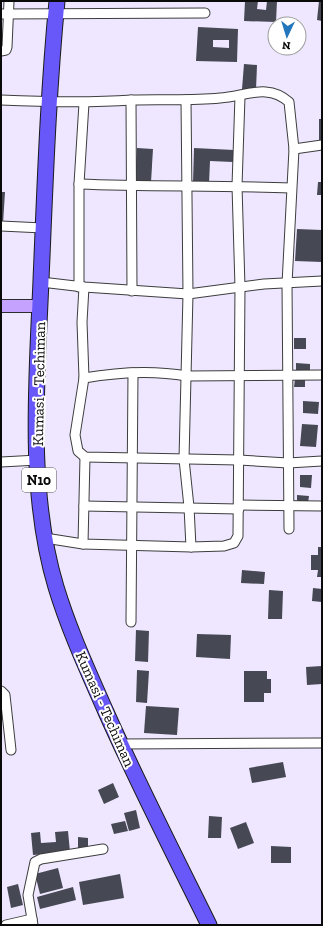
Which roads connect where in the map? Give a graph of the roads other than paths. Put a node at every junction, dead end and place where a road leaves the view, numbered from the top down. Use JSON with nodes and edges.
{"nodes":[{"id":1,"x":9,"y":1,"type":"edge"},
{"id":2,"x":56,"y":8,"type":"edge"},
{"id":3,"x":205,"y":13,"type":"dead end"},
{"id":4,"x":5,"y":14,"type":"edge"},
{"id":5,"x":1,"y":51,"type":"edge"},
{"id":6,"x":240,"y":96,"type":"junction"},
{"id":7,"x":1,"y":100,"type":"edge"},
{"id":8,"x":131,"y":100,"type":"junction"},
{"id":9,"x":186,"y":100,"type":"junction"},
{"id":10,"x":50,"y":102,"type":"junction"},
{"id":11,"x":84,"y":103,"type":"junction"},
{"id":12,"x":322,"y":145,"type":"edge"},
{"id":13,"x":294,"y":149,"type":"junction"},
{"id":14,"x":79,"y":184,"type":"junction"},
{"id":15,"x":132,"y":186,"type":"junction"},
{"id":16,"x":187,"y":186,"type":"junction"},
{"id":17,"x":237,"y":186,"type":"junction"},
{"id":18,"x":291,"y":188,"type":"junction"},
{"id":19,"x":1,"y":226,"type":"edge"},
{"id":20,"x":43,"y":228,"type":"junction"},
{"id":21,"x":322,"y":281,"type":"edge"},
{"id":22,"x":41,"y":282,"type":"junction"},
{"id":23,"x":287,"y":284,"type":"junction"},
{"id":24,"x":82,"y":287,"type":"junction"},
{"id":25,"x":240,"y":287,"type":"junction"},
{"id":26,"x":132,"y":291,"type":"junction"},
{"id":27,"x":188,"y":294,"type":"junction"},
{"id":28,"x":1,"y":306,"type":"edge"},
{"id":29,"x":40,"y":306,"type":"junction"},
{"id":30,"x":133,"y":373,"type":"junction"},
{"id":31,"x":288,"y":375,"type":"junction"},
{"id":32,"x":322,"y":375,"type":"edge"},
{"id":33,"x":186,"y":376,"type":"junction"},
{"id":34,"x":240,"y":376,"type":"junction"},
{"id":35,"x":84,"y":378,"type":"junction"},
{"id":36,"x":85,"y":457,"type":"junction"},
{"id":37,"x":132,"y":458,"type":"junction"},
{"id":38,"x":184,"y":459,"type":"junction"},
{"id":39,"x":38,"y":460,"type":"junction"},
{"id":40,"x":239,"y":460,"type":"junction"},
{"id":41,"x":322,"y":461,"type":"edge"},
{"id":42,"x":1,"y":462,"type":"edge"},
{"id":43,"x":288,"y":463,"type":"junction"},
{"id":44,"x":289,"y":505,"type":"junction"},
{"id":45,"x":84,"y":506,"type":"junction"},
{"id":46,"x":132,"y":506,"type":"junction"},
{"id":47,"x":322,"y":506,"type":"edge"},
{"id":48,"x":189,"y":507,"type":"junction"},
{"id":49,"x":239,"y":507,"type":"junction"},
{"id":50,"x":288,"y":529,"type":"dead end"},
{"id":51,"x":46,"y":538,"type":"junction"},
{"id":52,"x":83,"y":544,"type":"junction"},
{"id":53,"x":132,"y":545,"type":"junction"},
{"id":54,"x":191,"y":547,"type":"junction"},
{"id":55,"x":130,"y":622,"type":"dead end"},
{"id":56,"x":1,"y":691,"type":"edge"},
{"id":57,"x":322,"y":743,"type":"edge"},
{"id":58,"x":120,"y":744,"type":"junction"},
{"id":59,"x":11,"y":750,"type":"dead end"},
{"id":60,"x":103,"y":850,"type":"dead end"},
{"id":61,"x":32,"y":922,"type":"edge"},
{"id":62,"x":6,"y":925,"type":"edge"},
{"id":63,"x":209,"y":925,"type":"edge"}],
"edges":[{"from":1,"to":4,"type":"street"},
{"from":2,"to":3,"type":"street"},
{"from":2,"to":4,"type":"street"},
{"from":2,"to":10,"type":"highway","name":"Kumasi - Techiman","number":"N10"},
{"from":4,"to":5,"type":"street"},
{"from":6,"to":9,"type":"street"},
{"from":6,"to":13,"type":"street"},
{"from":6,"to":17,"type":"street"},
{"from":7,"to":10,"type":"street"},
{"from":8,"to":9,"type":"street"},
{"from":8,"to":11,"type":"street"},
{"from":8,"to":15,"type":"street"},
{"from":9,"to":16,"type":"street"},
{"from":10,"to":11,"type":"street"},
{"from":10,"to":20,"type":"highway","name":"Kumasi - Techiman","number":"N10"},
{"from":11,"to":14,"type":"street"},
{"from":12,"to":13,"type":"street"},
{"from":13,"to":18,"type":"street"},
{"from":14,"to":15,"type":"street"},
{"from":14,"to":24,"type":"street"},
{"from":15,"to":16,"type":"street"},
{"from":15,"to":26,"type":"street"},
{"from":16,"to":17,"type":"street"},
{"from":16,"to":27,"type":"street"},
{"from":17,"to":18,"type":"street"},
{"from":17,"to":25,"type":"street"},
{"from":18,"to":23,"type":"street"},
{"from":19,"to":20,"type":"street"},
{"from":20,"to":22,"type":"highway","name":"Kumasi - Techiman","number":"N10"},
{"from":21,"to":23,"type":"street"},
{"from":22,"to":24,"type":"street"},
{"from":22,"to":29,"type":"highway","name":"Kumasi - Techiman","number":"N10"},
{"from":23,"to":25,"type":"street"},
{"from":23,"to":31,"type":"street"},
{"from":24,"to":26,"type":"street"},
{"from":24,"to":35,"type":"street"},
{"from":25,"to":27,"type":"street"},
{"from":25,"to":34,"type":"street"},
{"from":26,"to":27,"type":"street"},
{"from":27,"to":33,"type":"street"},
{"from":28,"to":29,"type":"main road"},
{"from":29,"to":39,"type":"highway","name":"Kumasi - Techiman","number":"N10"},
{"from":30,"to":33,"type":"street"},
{"from":30,"to":35,"type":"street"},
{"from":30,"to":37,"type":"street"},
{"from":31,"to":32,"type":"street"},
{"from":31,"to":34,"type":"street"},
{"from":31,"to":43,"type":"street"},
{"from":33,"to":34,"type":"street"},
{"from":33,"to":38,"type":"street"},
{"from":34,"to":40,"type":"street"},
{"from":35,"to":36,"type":"street"},
{"from":36,"to":37,"type":"street"},
{"from":36,"to":45,"type":"street"},
{"from":37,"to":38,"type":"street"},
{"from":37,"to":46,"type":"street"},
{"from":38,"to":40,"type":"street"},
{"from":38,"to":48,"type":"street"},
{"from":39,"to":42,"type":"street"},
{"from":39,"to":51,"type":"highway","name":"Kumasi - Techiman","number":"N10"},
{"from":40,"to":43,"type":"street"},
{"from":40,"to":49,"type":"street"},
{"from":41,"to":43,"type":"street"},
{"from":43,"to":44,"type":"street"},
{"from":44,"to":47,"type":"street"},
{"from":44,"to":49,"type":"street"},
{"from":44,"to":50,"type":"street"},
{"from":45,"to":46,"type":"street"},
{"from":45,"to":52,"type":"street"},
{"from":46,"to":48,"type":"street"},
{"from":46,"to":53,"type":"street"},
{"from":48,"to":49,"type":"street"},
{"from":48,"to":54,"type":"street"},
{"from":49,"to":54,"type":"street"},
{"from":51,"to":52,"type":"street"},
{"from":51,"to":58,"type":"highway","name":"Kumasi - Techiman","number":"N10"},
{"from":52,"to":53,"type":"street"},
{"from":53,"to":54,"type":"street"},
{"from":53,"to":55,"type":"street"},
{"from":56,"to":59,"type":"street"},
{"from":57,"to":58,"type":"street"},
{"from":58,"to":63,"type":"highway","name":"Kumasi - Techiman","number":"N10"},
{"from":60,"to":61,"type":"street"},
{"from":61,"to":62,"type":"street"}]}
